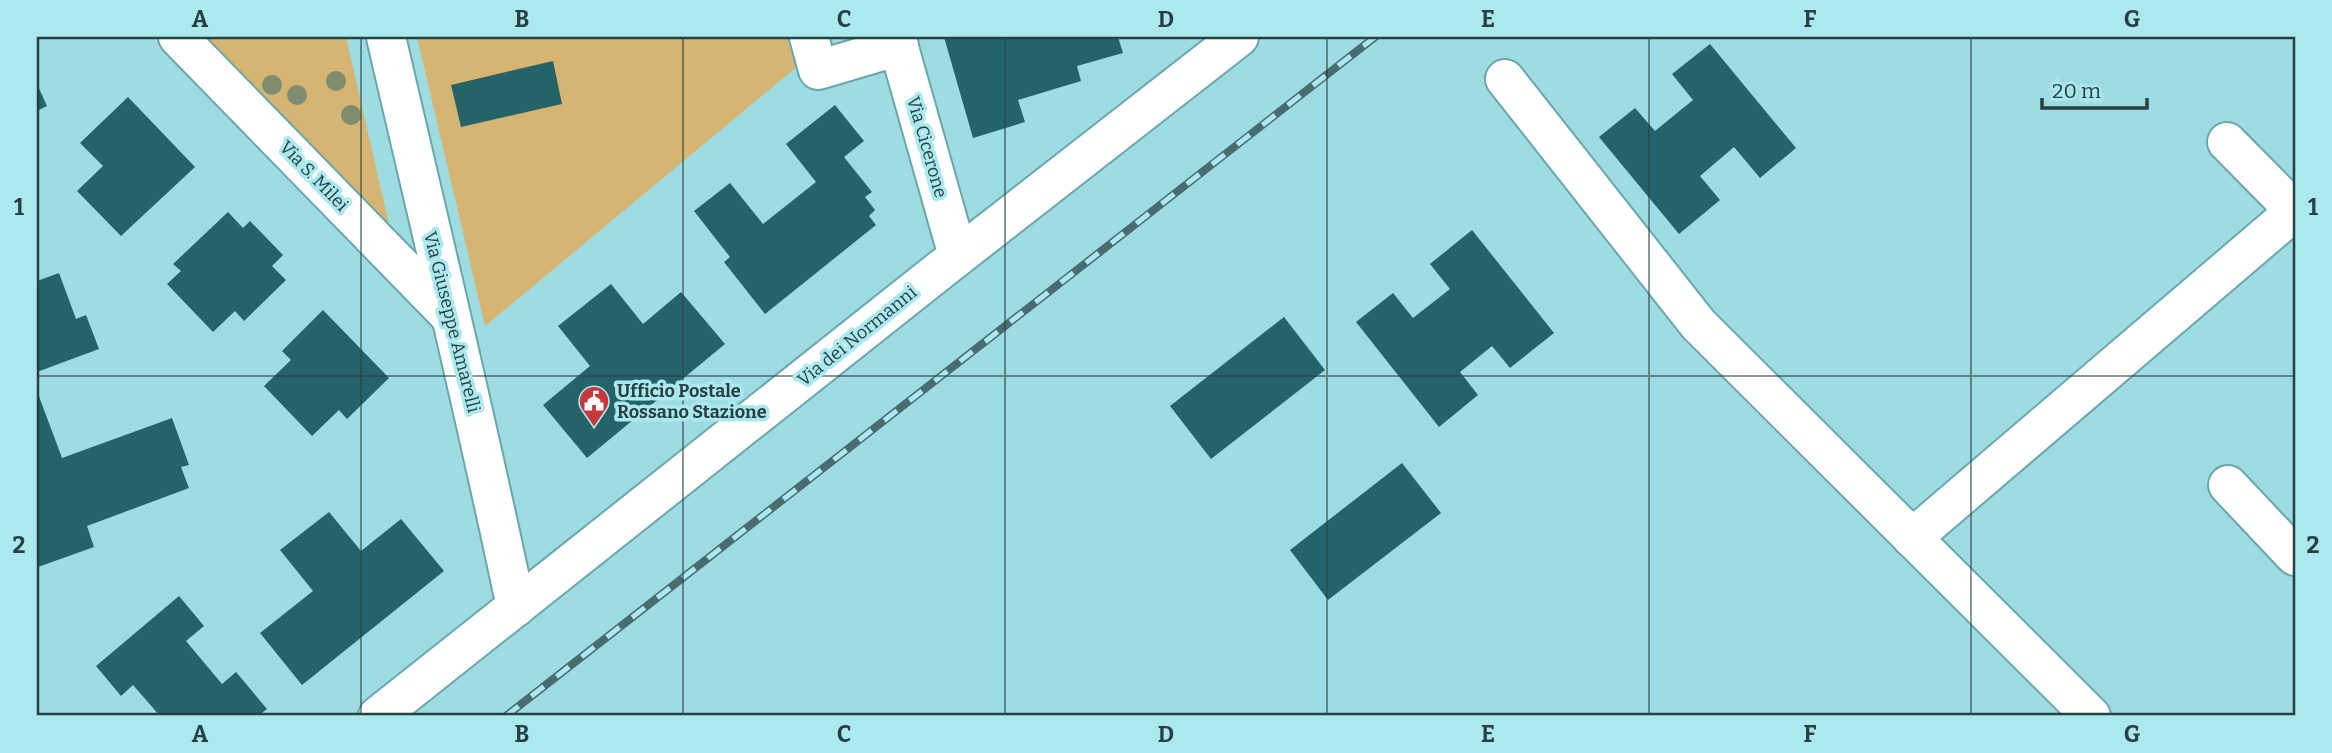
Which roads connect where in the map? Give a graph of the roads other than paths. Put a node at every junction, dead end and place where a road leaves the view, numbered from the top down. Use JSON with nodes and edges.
{"nodes":[{"id":1,"x":178,"y":37,"type":"edge"},
{"id":2,"x":386,"y":37,"type":"edge"},
{"id":3,"x":809,"y":37,"type":"edge"},
{"id":4,"x":1239,"y":37,"type":"edge"},
{"id":5,"x":897,"y":42,"type":"edge"},
{"id":6,"x":1505,"y":79,"type":"dead end"},
{"id":7,"x":2227,"y":142,"type":"dead end"},
{"id":8,"x":2295,"y":211,"type":"edge"},
{"id":9,"x":958,"y":256,"type":"junction"},
{"id":10,"x":450,"y":316,"type":"junction"},
{"id":11,"x":2228,"y":485,"type":"dead end"},
{"id":12,"x":1912,"y":538,"type":"junction"},
{"id":13,"x":2295,"y":556,"type":"edge"},
{"id":14,"x":516,"y":607,"type":"junction"},
{"id":15,"x":379,"y":716,"type":"edge"},
{"id":16,"x":2091,"y":716,"type":"edge"}],
"edges":[{"from":1,"to":10,"type":"street","name":"Via S. Milei"},
{"from":2,"to":10,"type":"street","name":"Via Giuseppe Amarelli"},
{"from":3,"to":5,"type":"street"},
{"from":4,"to":9,"type":"street","name":"Via dei Normanni"},
{"from":5,"to":9,"type":"street","name":"Via Cicerone"},
{"from":6,"to":12,"type":"street"},
{"from":7,"to":8,"type":"street"},
{"from":8,"to":12,"type":"street"},
{"from":9,"to":14,"type":"street","name":"Via dei Normanni"},
{"from":10,"to":14,"type":"street","name":"Via Giuseppe Amarelli"},
{"from":11,"to":13,"type":"street"},
{"from":12,"to":16,"type":"street"},
{"from":14,"to":15,"type":"street","name":"Via dei Normanni"}]}
